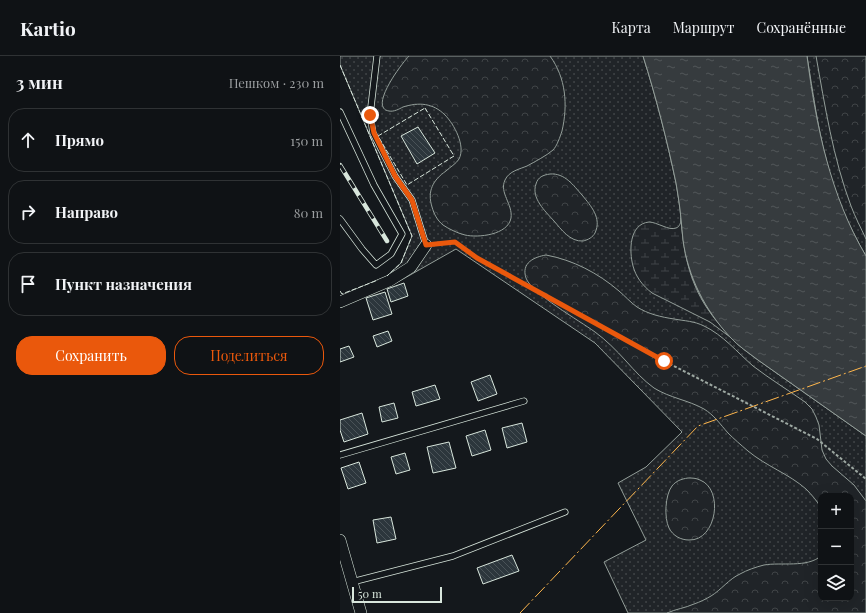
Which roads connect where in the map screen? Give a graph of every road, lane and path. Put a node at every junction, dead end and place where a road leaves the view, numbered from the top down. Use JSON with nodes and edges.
{"nodes":[{"id":1,"x":376,"y":56,"type":"edge"},
{"id":2,"x":340,"y":112,"type":"edge"},
{"id":3,"x":340,"y":219,"type":"edge"},
{"id":4,"x":426,"y":245,"type":"junction"},
{"id":5,"x":340,"y":302,"type":"edge"},
{"id":6,"x":524,"y":401,"type":"dead end"},
{"id":7,"x":340,"y":455,"type":"edge"},
{"id":8,"x":866,"y":479,"type":"edge"},
{"id":9,"x":565,"y":512,"type":"dead end"},
{"id":10,"x":340,"y":540,"type":"edge"},
{"id":11,"x":352,"y":582,"type":"junction"},
{"id":12,"x":361,"y":613,"type":"edge"}],
"edges":[{"from":1,"to":4,"type":"lane"},
{"from":2,"to":3,"type":"lane"},
{"from":4,"to":5,"type":"street"},
{"from":4,"to":8,"type":"path"},
{"from":6,"to":7,"type":"lane"},
{"from":9,"to":11,"type":"lane"},
{"from":10,"to":11,"type":"street"},
{"from":11,"to":12,"type":"street"}]}
